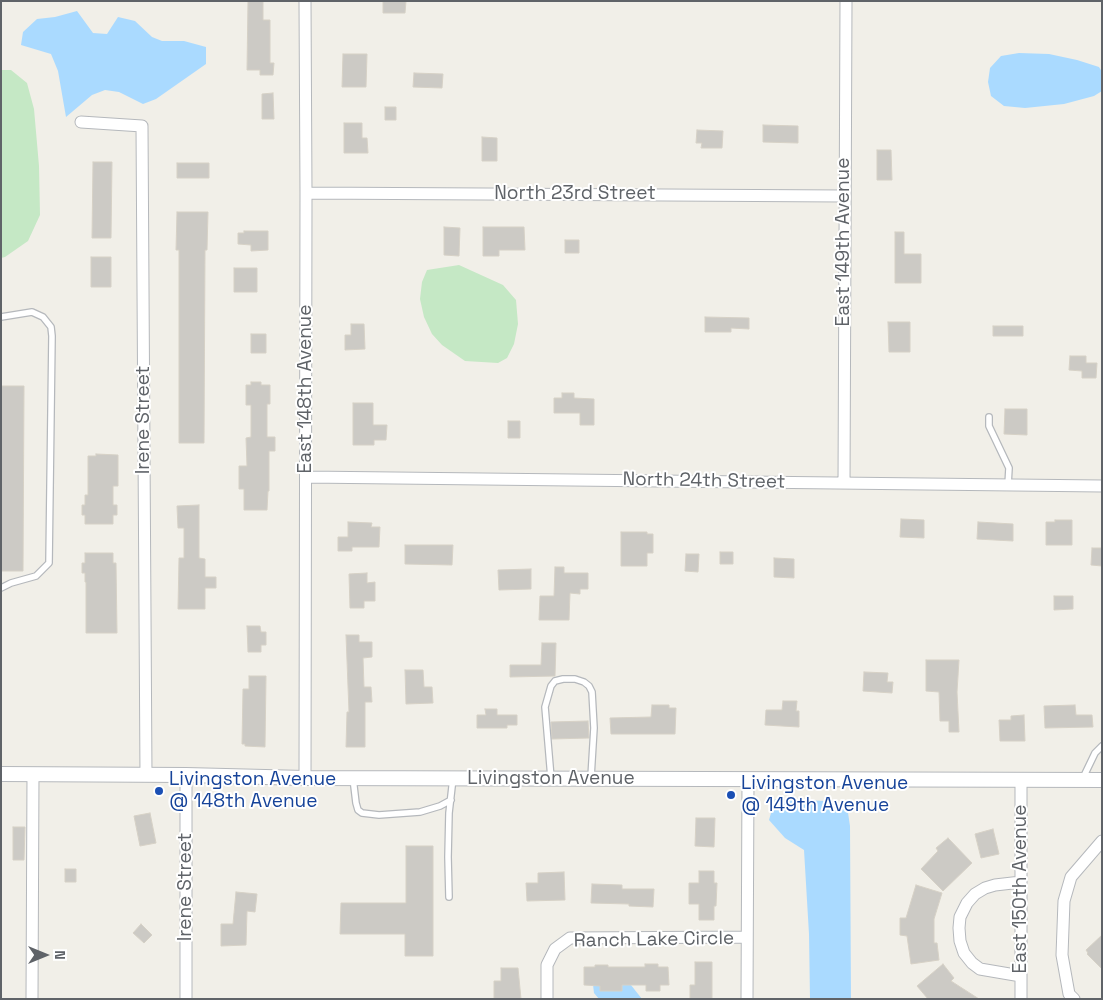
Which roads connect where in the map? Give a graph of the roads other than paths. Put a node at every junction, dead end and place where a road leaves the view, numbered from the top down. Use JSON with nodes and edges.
{"nodes":[{"id":1,"x":305,"y":1,"type":"edge"},
{"id":2,"x":846,"y":1,"type":"edge"},
{"id":3,"x":81,"y":122,"type":"dead end"},
{"id":4,"x":306,"y":193,"type":"junction"},
{"id":5,"x":844,"y":196,"type":"junction"},
{"id":6,"x":1,"y":317,"type":"edge"},
{"id":7,"x":988,"y":417,"type":"dead end"},
{"id":8,"x":306,"y":477,"type":"junction"},
{"id":9,"x":844,"y":483,"type":"junction"},
{"id":10,"x":1008,"y":485,"type":"junction"},
{"id":11,"x":1102,"y":486,"type":"edge"},
{"id":12,"x":1,"y":588,"type":"edge"},
{"id":13,"x":1102,"y":746,"type":"edge"},
{"id":14,"x":1,"y":774,"type":"edge"},
{"id":15,"x":33,"y":774,"type":"junction"},
{"id":16,"x":146,"y":775,"type":"junction"},
{"id":17,"x":186,"y":775,"type":"junction"},
{"id":18,"x":304,"y":778,"type":"junction"},
{"id":19,"x":353,"y":778,"type":"junction"},
{"id":20,"x":453,"y":778,"type":"junction"},
{"id":21,"x":551,"y":778,"type":"junction"},
{"id":22,"x":591,"y":779,"type":"junction"},
{"id":23,"x":748,"y":779,"type":"junction"},
{"id":24,"x":1020,"y":780,"type":"junction"},
{"id":25,"x":1082,"y":780,"type":"junction"},
{"id":26,"x":1102,"y":780,"type":"edge"},
{"id":27,"x":451,"y":800,"type":"junction"},
{"id":28,"x":1102,"y":841,"type":"edge"},
{"id":29,"x":1021,"y":882,"type":"junction"},
{"id":30,"x":449,"y":897,"type":"dead end"},
{"id":31,"x":747,"y":937,"type":"junction"},
{"id":32,"x":1021,"y":976,"type":"junction"},
{"id":33,"x":32,"y":999,"type":"edge"},
{"id":34,"x":186,"y":999,"type":"edge"},
{"id":35,"x":547,"y":999,"type":"edge"},
{"id":36,"x":747,"y":999,"type":"edge"},
{"id":37,"x":1021,"y":999,"type":"edge"},
{"id":38,"x":1074,"y":999,"type":"edge"}],
"edges":[{"from":1,"to":4,"type":"street","name":"East 148th Avenue"},
{"from":2,"to":5,"type":"street","name":"East 149th Avenue"},
{"from":3,"to":16,"type":"street","name":"Irene Street"},
{"from":4,"to":5,"type":"street","name":"North 23rd Street"},
{"from":4,"to":8,"type":"street","name":"East 148th Avenue"},
{"from":5,"to":9,"type":"street","name":"East 149th Avenue"},
{"from":6,"to":12,"type":"lane"},
{"from":7,"to":10,"type":"lane"},
{"from":8,"to":9,"type":"street","name":"North 24th Street"},
{"from":8,"to":18,"type":"street","name":"East 148th Avenue"},
{"from":9,"to":10,"type":"street","name":"North 24th Street"},
{"from":10,"to":11,"type":"street","name":"North 24th Street"},
{"from":13,"to":25,"type":"lane"},
{"from":14,"to":15,"type":"street","name":"Livingston Avenue"},
{"from":15,"to":16,"type":"street","name":"Livingston Avenue"},
{"from":15,"to":33,"type":"street"},
{"from":16,"to":17,"type":"street","name":"Livingston Avenue"},
{"from":17,"to":18,"type":"street","name":"Livingston Avenue"},
{"from":17,"to":34,"type":"street","name":"Irene Street"},
{"from":18,"to":19,"type":"street","name":"Livingston Avenue"},
{"from":19,"to":20,"type":"street","name":"Livingston Avenue"},
{"from":19,"to":27,"type":"lane"},
{"from":20,"to":21,"type":"street","name":"Livingston Avenue"},
{"from":20,"to":27,"type":"lane"},
{"from":21,"to":22,"type":"street","name":"Livingston Avenue"},
{"from":21,"to":22,"type":"lane"},
{"from":22,"to":23,"type":"street","name":"Livingston Avenue"},
{"from":23,"to":24,"type":"street","name":"Livingston Avenue"},
{"from":23,"to":31,"type":"street"},
{"from":24,"to":25,"type":"street","name":"Livingston Avenue"},
{"from":24,"to":29,"type":"street","name":"East 150th Avenue"},
{"from":25,"to":26,"type":"street","name":"Livingston Avenue"},
{"from":27,"to":30,"type":"lane"},
{"from":28,"to":38,"type":"street"},
{"from":29,"to":32,"type":"street","name":"East 150th Avenue"},
{"from":29,"to":32,"type":"street"},
{"from":31,"to":35,"type":"street","name":"Ranch Lake Circle"},
{"from":31,"to":36,"type":"street"},
{"from":32,"to":37,"type":"street","name":"East 150th Avenue"}]}
